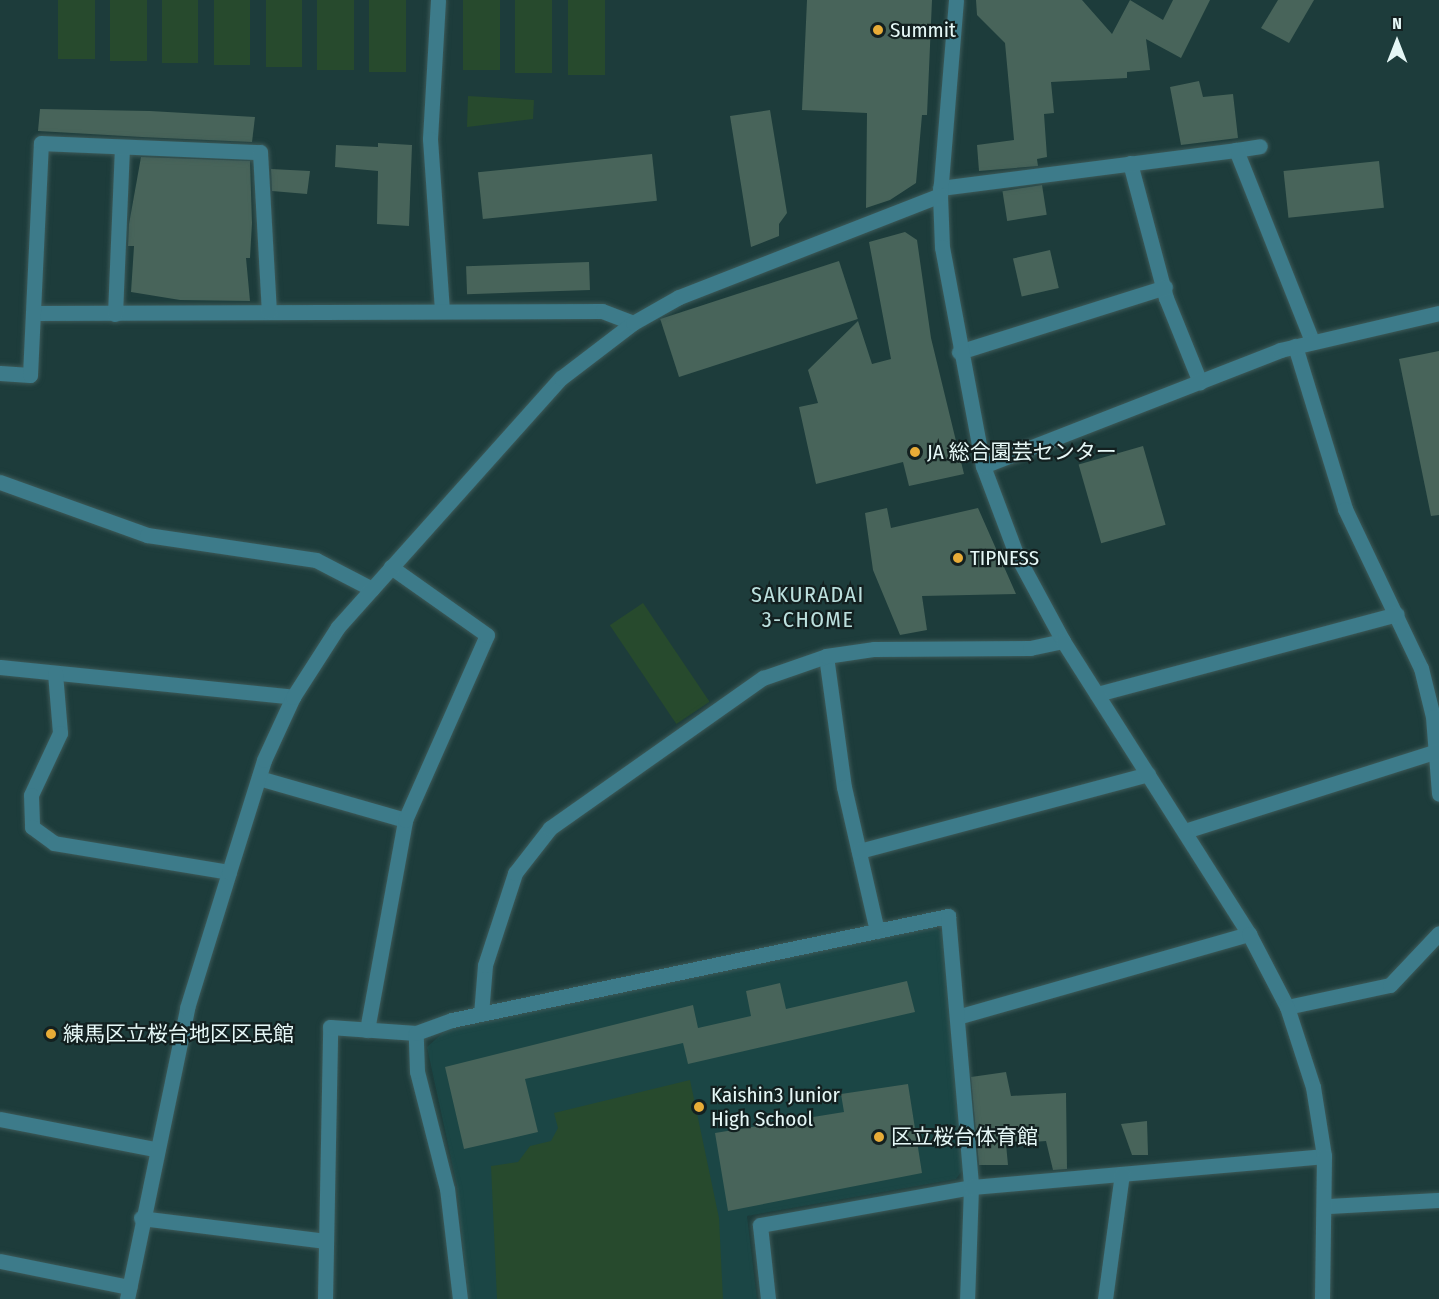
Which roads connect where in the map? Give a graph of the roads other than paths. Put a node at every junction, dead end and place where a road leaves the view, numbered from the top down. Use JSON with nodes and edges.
{"nodes":[{"id":1,"x":438,"y":0,"type":"edge"},
{"id":2,"x":956,"y":0,"type":"edge"},
{"id":3,"x":1260,"y":146,"type":"dead end"},
{"id":4,"x":122,"y":147,"type":"junction"},
{"id":5,"x":1236,"y":150,"type":"junction"},
{"id":6,"x":1123,"y":164,"type":"junction"},
{"id":7,"x":940,"y":192,"type":"junction"},
{"id":8,"x":1165,"y":287,"type":"junction"},
{"id":9,"x":442,"y":311,"type":"junction"},
{"id":10,"x":269,"y":312,"type":"junction"},
{"id":11,"x":34,"y":313,"type":"junction"},
{"id":12,"x":1439,"y":313,"type":"edge"},
{"id":13,"x":115,"y":314,"type":"junction"},
{"id":14,"x":633,"y":323,"type":"junction"},
{"id":15,"x":1312,"y":341,"type":"junction"},
{"id":16,"x":1295,"y":346,"type":"junction"},
{"id":17,"x":959,"y":352,"type":"junction"},
{"id":18,"x":0,"y":373,"type":"edge"},
{"id":19,"x":1200,"y":382,"type":"junction"},
{"id":20,"x":982,"y":466,"type":"junction"},
{"id":21,"x":0,"y":482,"type":"edge"},
{"id":22,"x":391,"y":567,"type":"junction"},
{"id":23,"x":372,"y":589,"type":"junction"},
{"id":24,"x":1397,"y":614,"type":"junction"},
{"id":25,"x":1063,"y":641,"type":"junction"},
{"id":26,"x":826,"y":656,"type":"junction"},
{"id":27,"x":0,"y":667,"type":"edge"},
{"id":28,"x":55,"y":672,"type":"junction"},
{"id":29,"x":1097,"y":694,"type":"junction"},
{"id":30,"x":293,"y":697,"type":"junction"},
{"id":31,"x":1437,"y":751,"type":"junction"},
{"id":32,"x":1148,"y":774,"type":"junction"},
{"id":33,"x":259,"y":778,"type":"junction"},
{"id":34,"x":1439,"y":794,"type":"edge"},
{"id":35,"x":405,"y":820,"type":"junction"},
{"id":36,"x":1185,"y":831,"type":"junction"},
{"id":37,"x":859,"y":851,"type":"junction"},
{"id":38,"x":229,"y":872,"type":"junction"},
{"id":39,"x":877,"y":931,"type":"junction"},
{"id":40,"x":1439,"y":933,"type":"edge"},
{"id":41,"x":1249,"y":934,"type":"junction"},
{"id":42,"x":1287,"y":1007,"type":"junction"},
{"id":43,"x":481,"y":1014,"type":"junction"},
{"id":44,"x":957,"y":1017,"type":"junction"},
{"id":45,"x":367,"y":1030,"type":"junction"},
{"id":46,"x":416,"y":1033,"type":"junction"},
{"id":47,"x":0,"y":1119,"type":"edge"},
{"id":48,"x":154,"y":1149,"type":"junction"},
{"id":49,"x":1324,"y":1156,"type":"junction"},
{"id":50,"x":1122,"y":1174,"type":"junction"},
{"id":51,"x":971,"y":1187,"type":"junction"},
{"id":52,"x":1439,"y":1200,"type":"edge"},
{"id":53,"x":1327,"y":1206,"type":"junction"},
{"id":54,"x":141,"y":1218,"type":"junction"},
{"id":55,"x":325,"y":1241,"type":"junction"},
{"id":56,"x":0,"y":1261,"type":"edge"},
{"id":57,"x":128,"y":1293,"type":"edge"},
{"id":58,"x":325,"y":1299,"type":"edge"},
{"id":59,"x":460,"y":1299,"type":"edge"},
{"id":60,"x":768,"y":1299,"type":"edge"},
{"id":61,"x":967,"y":1299,"type":"edge"},
{"id":62,"x":1105,"y":1299,"type":"edge"},
{"id":63,"x":1322,"y":1299,"type":"edge"}],
"edges":[{"from":1,"to":9,"type":"street"},
{"from":2,"to":7,"type":"street"},
{"from":3,"to":5,"type":"street"},
{"from":4,"to":10,"type":"street"},
{"from":4,"to":11,"type":"street"},
{"from":4,"to":13,"type":"street"},
{"from":5,"to":6,"type":"street"},
{"from":5,"to":15,"type":"street"},
{"from":6,"to":7,"type":"street"},
{"from":6,"to":8,"type":"street"},
{"from":7,"to":14,"type":"street"},
{"from":7,"to":17,"type":"street"},
{"from":8,"to":17,"type":"street"},
{"from":8,"to":19,"type":"street"},
{"from":9,"to":10,"type":"street"},
{"from":9,"to":14,"type":"street"},
{"from":10,"to":13,"type":"street"},
{"from":11,"to":13,"type":"street"},
{"from":11,"to":18,"type":"street"},
{"from":12,"to":15,"type":"street"},
{"from":14,"to":22,"type":"street"},
{"from":15,"to":16,"type":"street"},
{"from":16,"to":19,"type":"street"},
{"from":16,"to":24,"type":"street"},
{"from":17,"to":20,"type":"street"},
{"from":19,"to":20,"type":"street"},
{"from":20,"to":25,"type":"street"},
{"from":21,"to":23,"type":"street"},
{"from":22,"to":23,"type":"street"},
{"from":22,"to":35,"type":"street"},
{"from":23,"to":30,"type":"street"},
{"from":24,"to":29,"type":"street"},
{"from":24,"to":31,"type":"street"},
{"from":25,"to":26,"type":"street"},
{"from":25,"to":29,"type":"street"},
{"from":26,"to":37,"type":"street"},
{"from":26,"to":43,"type":"street"},
{"from":27,"to":28,"type":"street"},
{"from":28,"to":30,"type":"street"},
{"from":28,"to":38,"type":"street"},
{"from":29,"to":32,"type":"street"},
{"from":30,"to":33,"type":"street"},
{"from":31,"to":34,"type":"street"},
{"from":31,"to":36,"type":"street"},
{"from":32,"to":36,"type":"street"},
{"from":32,"to":37,"type":"street"},
{"from":33,"to":35,"type":"street"},
{"from":33,"to":38,"type":"street"},
{"from":35,"to":45,"type":"street"},
{"from":36,"to":41,"type":"street"},
{"from":37,"to":39,"type":"street"},
{"from":38,"to":48,"type":"street"},
{"from":39,"to":43,"type":"street"},
{"from":39,"to":44,"type":"street"},
{"from":40,"to":42,"type":"street"},
{"from":41,"to":42,"type":"street"},
{"from":41,"to":44,"type":"street"},
{"from":42,"to":49,"type":"street"},
{"from":43,"to":46,"type":"street"},
{"from":44,"to":51,"type":"street"},
{"from":45,"to":46,"type":"street"},
{"from":45,"to":55,"type":"street"},
{"from":46,"to":59,"type":"street"},
{"from":47,"to":48,"type":"street"},
{"from":48,"to":54,"type":"street"},
{"from":49,"to":50,"type":"street"},
{"from":49,"to":53,"type":"street"},
{"from":50,"to":51,"type":"street"},
{"from":50,"to":62,"type":"street"},
{"from":51,"to":60,"type":"street"},
{"from":51,"to":61,"type":"street"},
{"from":52,"to":53,"type":"street"},
{"from":53,"to":63,"type":"street"},
{"from":54,"to":55,"type":"street"},
{"from":54,"to":57,"type":"street"},
{"from":55,"to":58,"type":"street"},
{"from":56,"to":57,"type":"street"}]}
